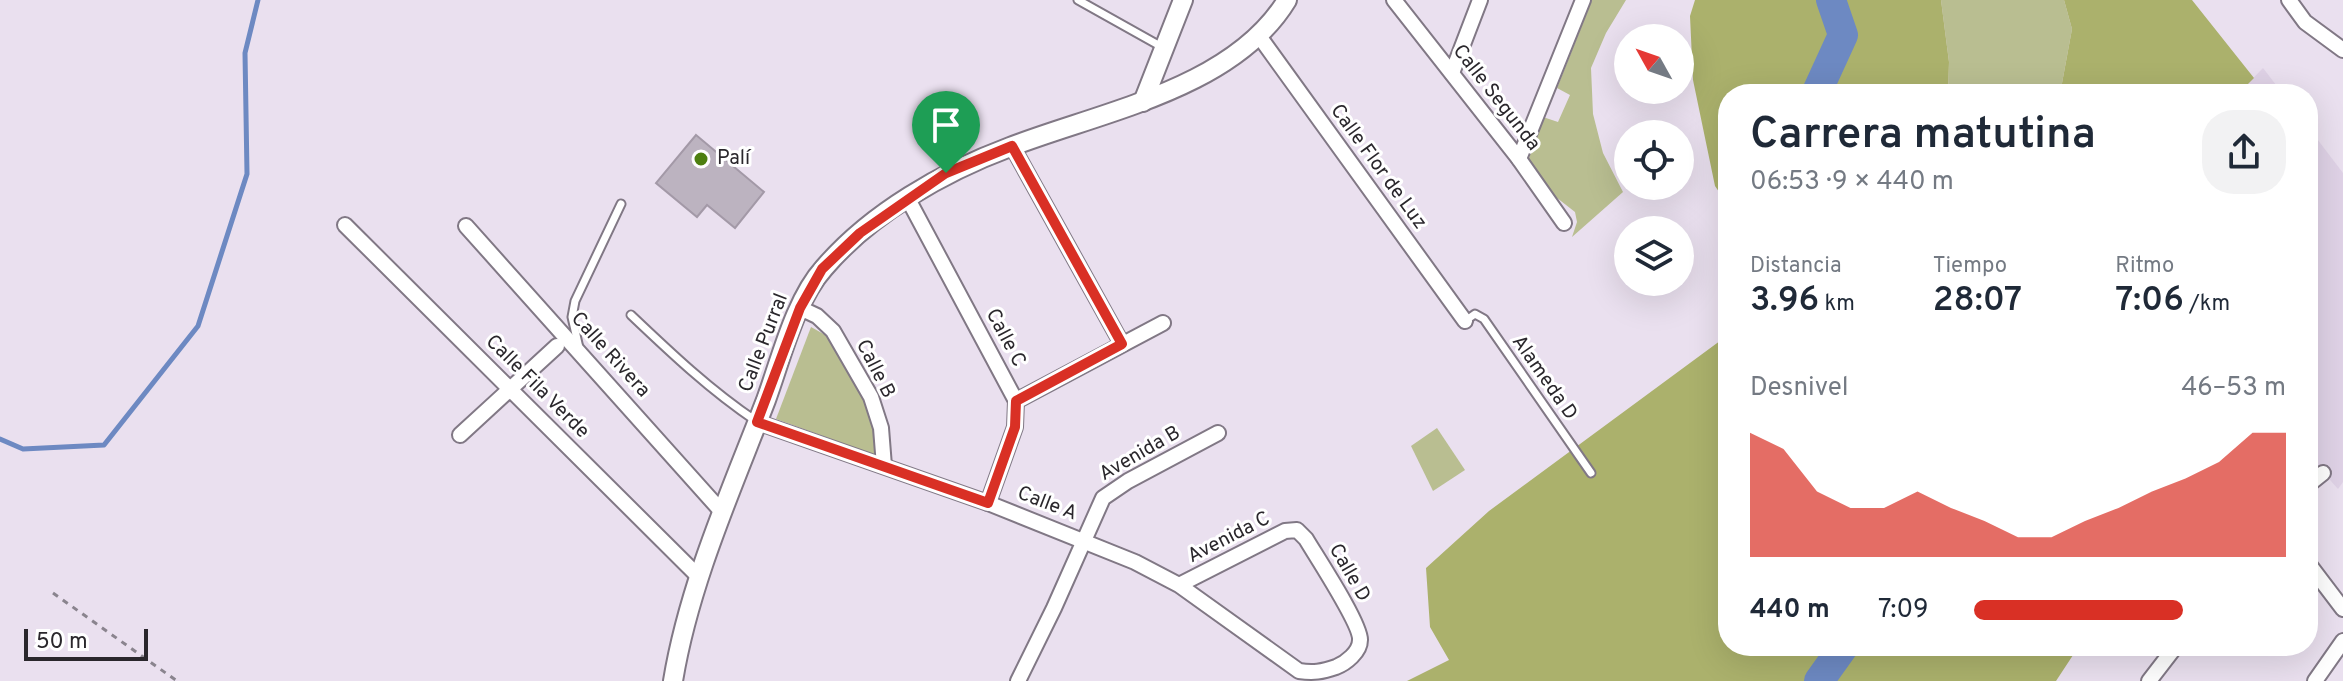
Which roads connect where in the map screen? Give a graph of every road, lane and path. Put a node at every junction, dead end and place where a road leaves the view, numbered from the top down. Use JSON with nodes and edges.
{"nodes":[{"id":1,"x":1078,"y":0,"type":"edge"},
{"id":2,"x":1183,"y":0,"type":"edge"},
{"id":3,"x":1287,"y":0,"type":"edge"},
{"id":4,"x":1394,"y":0,"type":"edge"},
{"id":5,"x":1480,"y":0,"type":"edge"},
{"id":6,"x":1583,"y":0,"type":"edge"},
{"id":7,"x":2289,"y":0,"type":"edge"},
{"id":8,"x":1259,"y":36,"type":"junction"},
{"id":9,"x":1164,"y":48,"type":"junction"},
{"id":10,"x":2343,"y":50,"type":"edge"},
{"id":11,"x":1452,"y":73,"type":"junction"},
{"id":12,"x":1143,"y":102,"type":"junction"},
{"id":13,"x":1012,"y":146,"type":"junction"},
{"id":14,"x":1519,"y":159,"type":"junction"},
{"id":15,"x":908,"y":199,"type":"junction"},
{"id":16,"x":621,"y":204,"type":"dead end"},
{"id":17,"x":1564,"y":223,"type":"dead end"},
{"id":18,"x":345,"y":225,"type":"dead end"},
{"id":19,"x":466,"y":226,"type":"dead end"},
{"id":20,"x":800,"y":308,"type":"junction"},
{"id":21,"x":631,"y":315,"type":"dead end"},
{"id":22,"x":1465,"y":321,"type":"joint"},
{"id":23,"x":1163,"y":323,"type":"dead end"},
{"id":24,"x":1122,"y":344,"type":"junction"},
{"id":25,"x":557,"y":346,"type":"dead end"},
{"id":26,"x":580,"y":350,"type":"junction"},
{"id":27,"x":511,"y":389,"type":"junction"},
{"id":28,"x":1016,"y":401,"type":"junction"},
{"id":29,"x":757,"y":422,"type":"junction"},
{"id":30,"x":1218,"y":433,"type":"dead end"},
{"id":31,"x":460,"y":435,"type":"dead end"},
{"id":32,"x":884,"y":466,"type":"junction"},
{"id":33,"x":1591,"y":473,"type":"dead end"},
{"id":34,"x":2323,"y":473,"type":"dead end"},
{"id":35,"x":2318,"y":477,"type":"edge"},
{"id":36,"x":988,"y":503,"type":"junction"},
{"id":37,"x":722,"y":512,"type":"junction"},
{"id":38,"x":1297,"y":530,"type":"joint"},
{"id":39,"x":1084,"y":540,"type":"junction"},
{"id":40,"x":2318,"y":576,"type":"edge"},
{"id":41,"x":699,"y":577,"type":"junction"},
{"id":42,"x":1179,"y":585,"type":"junction"},
{"id":43,"x":53,"y":593,"type":"dead end"},
{"id":44,"x":2343,"y":609,"type":"edge"},
{"id":45,"x":2343,"y":641,"type":"edge"},
{"id":46,"x":2168,"y":656,"type":"edge"},
{"id":47,"x":1299,"y":671,"type":"joint"},
{"id":48,"x":177,"y":681,"type":"edge"},
{"id":49,"x":673,"y":681,"type":"edge"},
{"id":50,"x":1018,"y":681,"type":"edge"},
{"id":51,"x":2149,"y":681,"type":"edge"},
{"id":52,"x":2315,"y":681,"type":"edge"}],
"edges":[{"from":1,"to":9,"type":"lane"},
{"from":2,"to":9,"type":"street"},
{"from":3,"to":8,"type":"street","name":"Calle Purral"},
{"from":4,"to":11,"type":"street","name":"Calle Segunda"},
{"from":5,"to":11,"type":"street"},
{"from":6,"to":14,"type":"street"},
{"from":7,"to":10,"type":"street"},
{"from":8,"to":12,"type":"street","name":"Calle Purral"},
{"from":8,"to":22,"type":"street","name":"Calle Flor de Luz"},
{"from":9,"to":12,"type":"street"},
{"from":11,"to":14,"type":"street","name":"Calle Segunda"},
{"from":12,"to":13,"type":"street","name":"Calle Purral"},
{"from":13,"to":15,"type":"street","name":"Calle Purral"},
{"from":13,"to":24,"type":"street"},
{"from":14,"to":17,"type":"street","name":"Calle Segunda"},
{"from":15,"to":20,"type":"street","name":"Calle Purral"},
{"from":15,"to":28,"type":"street","name":"Calle C"},
{"from":16,"to":26,"type":"lane"},
{"from":18,"to":27,"type":"street","name":"Calle Fila Verde"},
{"from":19,"to":26,"type":"street","name":"Calle Rivera"},
{"from":20,"to":29,"type":"street","name":"Calle Purral"},
{"from":20,"to":32,"type":"street","name":"Calle B"},
{"from":21,"to":29,"type":"lane"},
{"from":22,"to":33,"type":"lane","name":"Alameda D"},
{"from":23,"to":24,"type":"street"},
{"from":24,"to":28,"type":"street"},
{"from":25,"to":27,"type":"street"},
{"from":26,"to":37,"type":"street","name":"Calle Rivera"},
{"from":27,"to":31,"type":"street"},
{"from":27,"to":41,"type":"street","name":"Calle Fila Verde"},
{"from":28,"to":36,"type":"street"},
{"from":29,"to":32,"type":"street","name":"Calle A"},
{"from":29,"to":37,"type":"street","name":"Calle Purral"},
{"from":30,"to":39,"type":"street","name":"Avenida B"},
{"from":32,"to":36,"type":"street","name":"Calle A"},
{"from":34,"to":35,"type":"street"},
{"from":36,"to":39,"type":"street","name":"Calle A"},
{"from":37,"to":41,"type":"street","name":"Calle Purral"},
{"from":38,"to":42,"type":"street","name":"Avenida C"},
{"from":38,"to":47,"type":"street","name":"Calle D"},
{"from":39,"to":42,"type":"street","name":"Calle A"},
{"from":39,"to":50,"type":"street","name":"Avenida B"},
{"from":40,"to":44,"type":"street"},
{"from":41,"to":49,"type":"street","name":"Calle Purral"},
{"from":42,"to":47,"type":"street","name":"Calle A"},
{"from":43,"to":48,"type":"path"},
{"from":45,"to":52,"type":"street"},
{"from":46,"to":51,"type":"street"}]}
